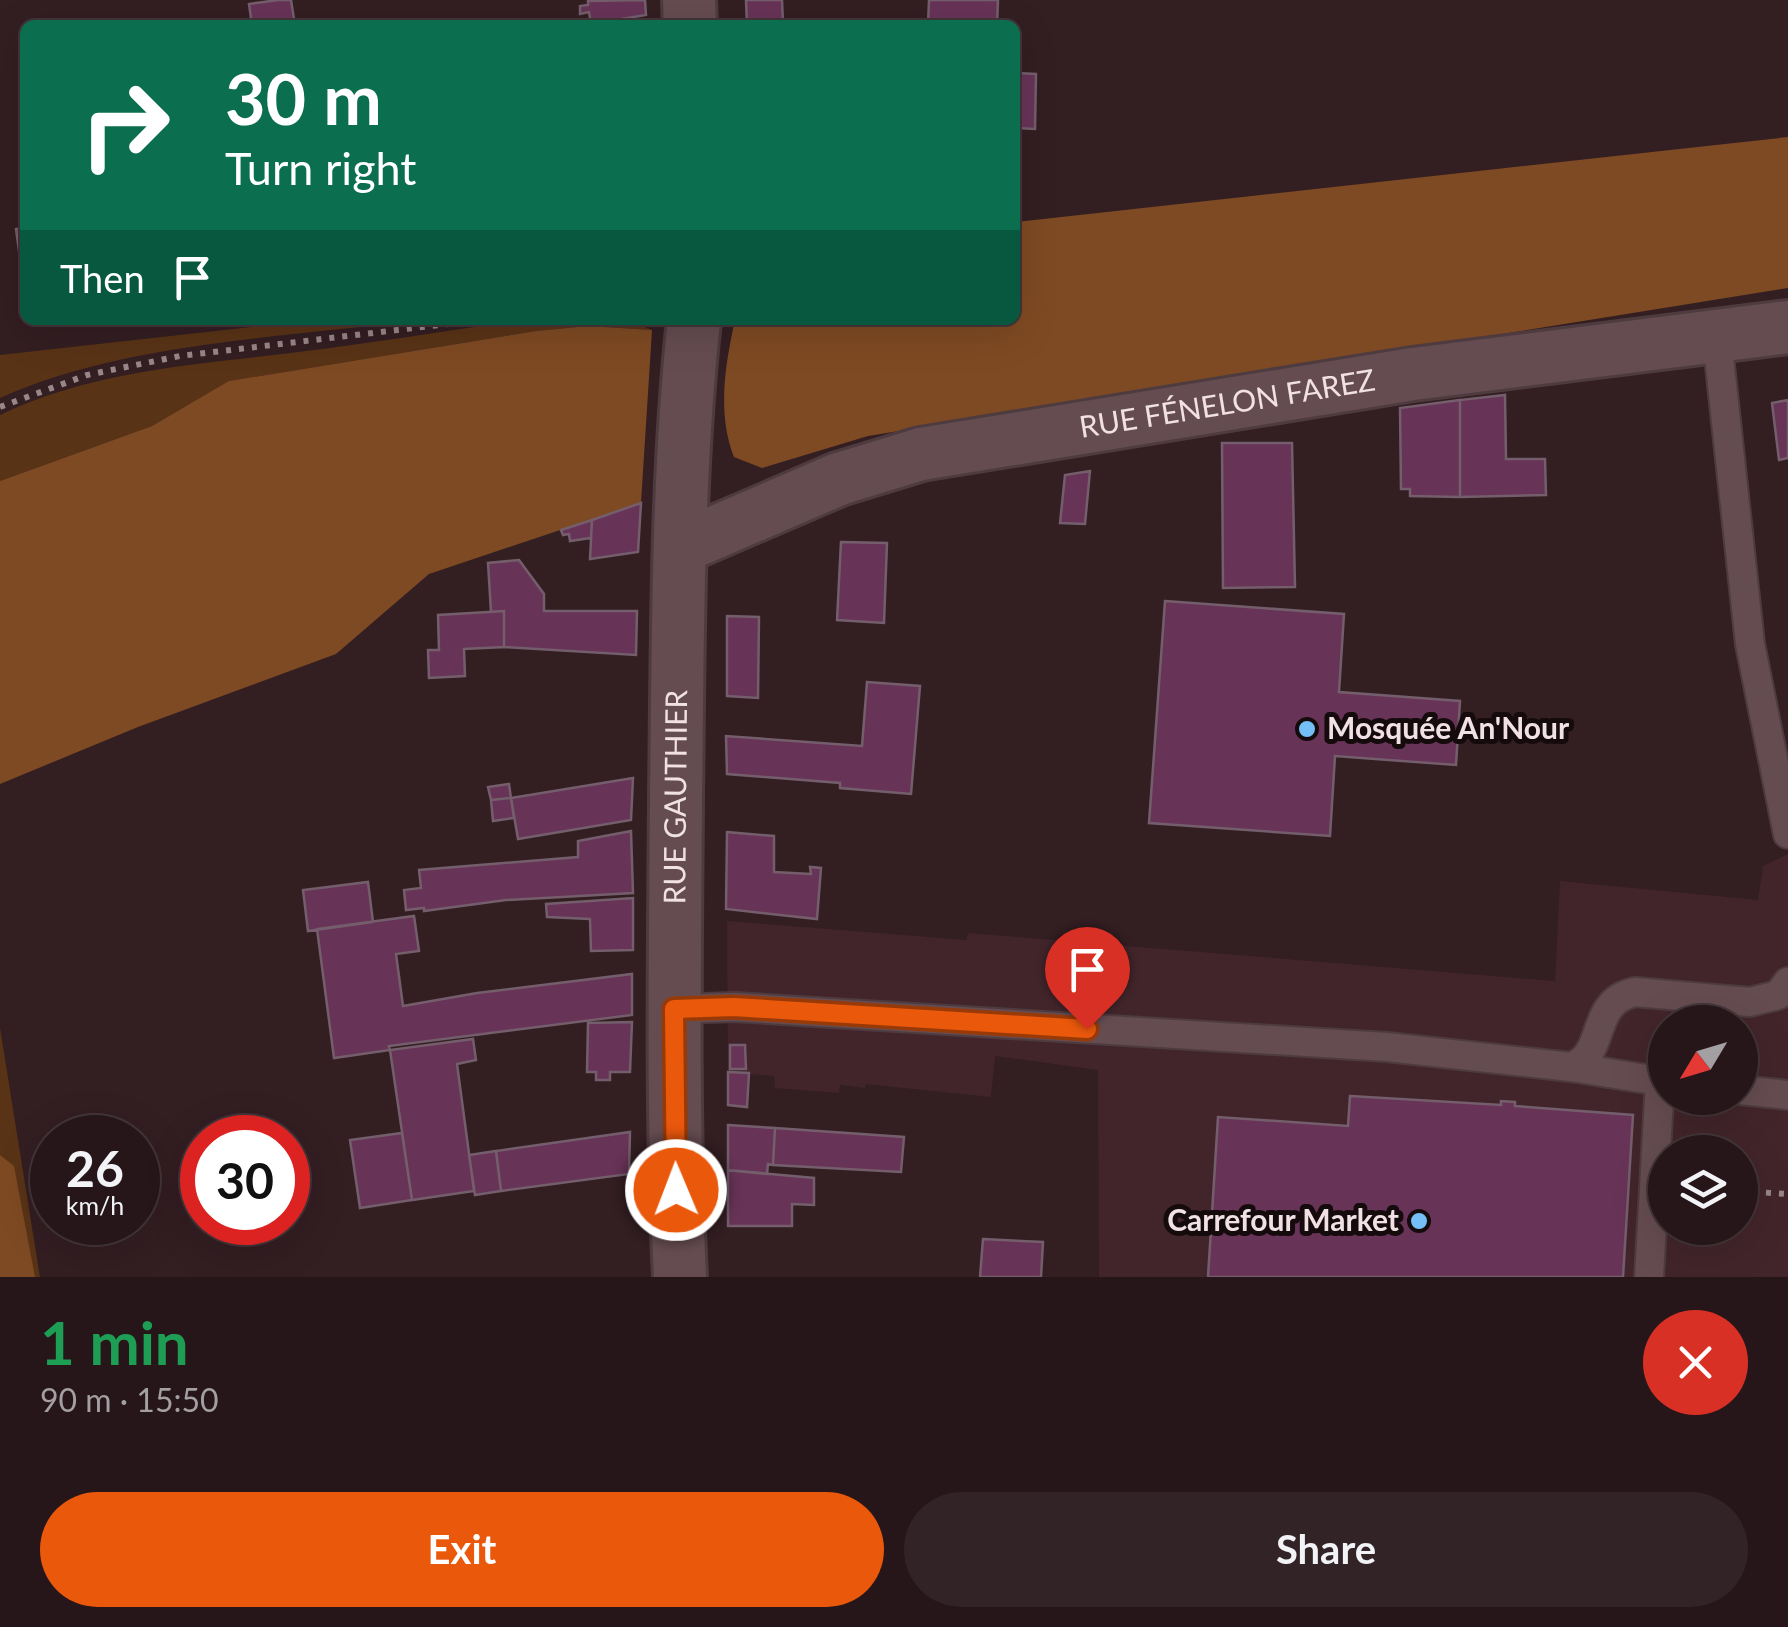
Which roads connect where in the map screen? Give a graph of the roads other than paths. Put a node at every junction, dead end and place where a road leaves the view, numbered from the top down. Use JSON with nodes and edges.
{"nodes":[{"id":1,"x":693,"y":325,"type":"edge"},
{"id":2,"x":1788,"y":328,"type":"edge"},
{"id":3,"x":1717,"y":338,"type":"junction"},
{"id":4,"x":681,"y":547,"type":"junction"},
{"id":5,"x":1788,"y":834,"type":"edge"},
{"id":6,"x":1788,"y":982,"type":"edge"},
{"id":7,"x":674,"y":1009,"type":"junction"},
{"id":8,"x":1571,"y":1067,"type":"junction"},
{"id":9,"x":1648,"y":1080,"type":"edge"},
{"id":10,"x":1758,"y":1092,"type":"edge"},
{"id":11,"x":1788,"y":1095,"type":"edge"},
{"id":12,"x":1660,"y":1115,"type":"edge"},
{"id":13,"x":680,"y":1277,"type":"edge"},
{"id":14,"x":1649,"y":1277,"type":"edge"}],
"edges":[{"from":1,"to":4,"type":"street","name":"RUE GAUTHIER"},
{"from":2,"to":3,"type":"street","name":"RUE FÉNELON FAREZ"},
{"from":3,"to":4,"type":"street","name":"RUE FÉNELON FAREZ"},
{"from":3,"to":5,"type":"lane"},
{"from":4,"to":7,"type":"street","name":"RUE GAUTHIER"},
{"from":6,"to":8,"type":"lane"},
{"from":7,"to":8,"type":"lane"},
{"from":7,"to":13,"type":"street","name":"RUE GAUTHIER"},
{"from":8,"to":9,"type":"lane"},
{"from":10,"to":11,"type":"lane"},
{"from":12,"to":14,"type":"lane"}]}
